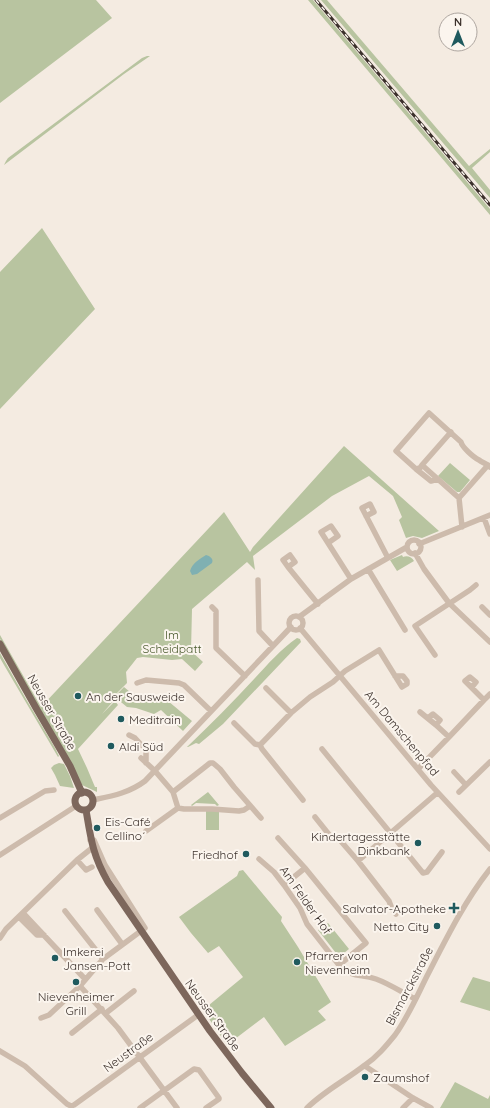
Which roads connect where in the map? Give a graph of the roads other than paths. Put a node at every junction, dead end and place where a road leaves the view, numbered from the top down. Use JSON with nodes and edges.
{"nodes":[{"id":1,"x":451,"y":432,"type":"junction"},
{"id":2,"x":422,"y":465,"type":"junction"},
{"id":3,"x":489,"y":466,"type":"edge"},
{"id":4,"x":416,"y":469,"type":"junction"},
{"id":5,"x":438,"y":479,"type":"junction"},
{"id":6,"x":459,"y":498,"type":"junction"},
{"id":7,"x":490,"y":515,"type":"edge"},
{"id":8,"x":366,"y":516,"type":"dead end"},
{"id":9,"x":484,"y":518,"type":"junction"},
{"id":10,"x":462,"y":527,"type":"junction"},
{"id":11,"x":490,"y":534,"type":"edge"},
{"id":12,"x":328,"y":543,"type":"dead end"},
{"id":13,"x":419,"y":544,"type":"junction"},
{"id":14,"x":412,"y":551,"type":"junction"},
{"id":15,"x":388,"y":558,"type":"junction"},
{"id":16,"x":288,"y":568,"type":"dead end"},
{"id":17,"x":368,"y":569,"type":"junction"},
{"id":18,"x":258,"y":580,"type":"dead end"},
{"id":19,"x":351,"y":580,"type":"junction"},
{"id":20,"x":476,"y":585,"type":"dead end"},
{"id":21,"x":449,"y":603,"type":"junction"},
{"id":22,"x":317,"y":605,"type":"junction"},
{"id":23,"x":212,"y":607,"type":"dead end"},
{"id":24,"x":482,"y":608,"type":"dead end"},
{"id":25,"x":490,"y":615,"type":"edge"},
{"id":26,"x":301,"y":619,"type":"junction"},
{"id":27,"x":291,"y":627,"type":"junction"},
{"id":28,"x":300,"y":628,"type":"junction"},
{"id":29,"x":405,"y":630,"type":"dead end"},
{"id":30,"x":490,"y":642,"type":"edge"},
{"id":31,"x":0,"y":644,"type":"edge"},
{"id":32,"x":273,"y":646,"type":"junction"},
{"id":33,"x":435,"y":655,"type":"dead end"},
{"id":34,"x":340,"y":675,"type":"junction"},
{"id":35,"x":245,"y":676,"type":"junction"},
{"id":36,"x":395,"y":676,"type":"dead end"},
{"id":37,"x":137,"y":683,"type":"dead end"},
{"id":38,"x":472,"y":687,"type":"dead end"},
{"id":39,"x":266,"y":688,"type":"dead end"},
{"id":40,"x":490,"y":694,"type":"edge"},
{"id":41,"x":484,"y":700,"type":"junction"},
{"id":42,"x":211,"y":711,"type":"junction"},
{"id":43,"x":420,"y":712,"type":"dead end"},
{"id":44,"x":291,"y":713,"type":"junction"},
{"id":45,"x":234,"y":723,"type":"dead end"},
{"id":46,"x":129,"y":735,"type":"dead end"},
{"id":47,"x":449,"y":737,"type":"junction"},
{"id":48,"x":260,"y":745,"type":"junction"},
{"id":49,"x":322,"y":749,"type":"dead end"},
{"id":50,"x":142,"y":758,"type":"dead end"},
{"id":51,"x":490,"y":762,"type":"edge"},
{"id":52,"x":146,"y":763,"type":"junction"},
{"id":53,"x":418,"y":769,"type":"junction"},
{"id":54,"x":155,"y":771,"type":"junction"},
{"id":55,"x":454,"y":772,"type":"dead end"},
{"id":56,"x":466,"y":785,"type":"junction"},
{"id":57,"x":54,"y":790,"type":"dead end"},
{"id":58,"x":173,"y":792,"type":"junction"},
{"id":59,"x":459,"y":792,"type":"dead end"},
{"id":60,"x":82,"y":793,"type":"junction"},
{"id":61,"x":437,"y":793,"type":"junction"},
{"id":62,"x":94,"y":800,"type":"junction"},
{"id":63,"x":302,"y":800,"type":"dead end"},
{"id":64,"x":76,"y":806,"type":"junction"},
{"id":65,"x":250,"y":806,"type":"junction"},
{"id":66,"x":178,"y":808,"type":"junction"},
{"id":67,"x":86,"y":810,"type":"junction"},
{"id":68,"x":316,"y":817,"type":"dead end"},
{"id":69,"x":0,"y":818,"type":"edge"},
{"id":70,"x":261,"y":818,"type":"dead end"},
{"id":71,"x":146,"y":831,"type":"dead end"},
{"id":72,"x":391,"y":832,"type":"junction"},
{"id":73,"x":278,"y":838,"type":"dead end"},
{"id":74,"x":91,"y":844,"type":"junction"},
{"id":75,"x":490,"y":849,"type":"edge"},
{"id":76,"x":442,"y":852,"type":"dead end"},
{"id":77,"x":0,"y":855,"type":"edge"},
{"id":78,"x":259,"y":859,"type":"dead end"},
{"id":79,"x":77,"y":860,"type":"junction"},
{"id":80,"x":358,"y":861,"type":"junction"},
{"id":81,"x":92,"y":867,"type":"dead end"},
{"id":82,"x":305,"y":868,"type":"junction"},
{"id":83,"x":490,"y":869,"type":"edge"},
{"id":84,"x":284,"y":885,"type":"junction"},
{"id":85,"x":97,"y":910,"type":"dead end"},
{"id":86,"x":65,"y":912,"type":"dead end"},
{"id":87,"x":396,"y":914,"type":"dead end"},
{"id":88,"x":21,"y":915,"type":"junction"},
{"id":89,"x":141,"y":931,"type":"junction"},
{"id":90,"x":0,"y":938,"type":"edge"},
{"id":91,"x":122,"y":944,"type":"junction"},
{"id":92,"x":103,"y":959,"type":"junction"},
{"id":93,"x":340,"y":965,"type":"junction"},
{"id":94,"x":86,"y":979,"type":"junction"},
{"id":95,"x":80,"y":986,"type":"junction"},
{"id":96,"x":134,"y":991,"type":"dead end"},
{"id":97,"x":415,"y":999,"type":"junction"},
{"id":98,"x":104,"y":1011,"type":"junction"},
{"id":99,"x":198,"y":1015,"type":"junction"},
{"id":100,"x":40,"y":1018,"type":"dead end"},
{"id":101,"x":72,"y":1033,"type":"dead end"},
{"id":102,"x":0,"y":1051,"type":"edge"},
{"id":103,"x":140,"y":1056,"type":"junction"},
{"id":104,"x":365,"y":1066,"type":"junction"},
{"id":105,"x":164,"y":1090,"type":"junction"},
{"id":106,"x":413,"y":1098,"type":"junction"},
{"id":107,"x":140,"y":1108,"type":"edge"},
{"id":108,"x":177,"y":1108,"type":"edge"},
{"id":109,"x":206,"y":1108,"type":"edge"},
{"id":110,"x":271,"y":1108,"type":"edge"},
{"id":111,"x":306,"y":1108,"type":"edge"},
{"id":112,"x":403,"y":1108,"type":"edge"},
{"id":113,"x":431,"y":1108,"type":"edge"}],
"edges":[{"from":1,"to":2,"type":"street"},
{"from":1,"to":3,"type":"street"},
{"from":1,"to":4,"type":"street"},
{"from":2,"to":4,"type":"street"},
{"from":2,"to":5,"type":"street"},
{"from":3,"to":6,"type":"street"},
{"from":4,"to":5,"type":"street"},
{"from":5,"to":6,"type":"street"},
{"from":6,"to":10,"type":"street"},
{"from":7,"to":9,"type":"street"},
{"from":8,"to":15,"type":"street"},
{"from":9,"to":10,"type":"street"},
{"from":9,"to":11,"type":"street"},
{"from":10,"to":13,"type":"street"},
{"from":12,"to":19,"type":"street"},
{"from":13,"to":14,"type":"street"},
{"from":13,"to":14,"type":"street"},
{"from":14,"to":15,"type":"street"},
{"from":14,"to":21,"type":"street"},
{"from":15,"to":17,"type":"street"},
{"from":16,"to":22,"type":"street"},
{"from":17,"to":19,"type":"street"},
{"from":17,"to":29,"type":"street"},
{"from":18,"to":32,"type":"street"},
{"from":19,"to":22,"type":"street"},
{"from":20,"to":21,"type":"street"},
{"from":21,"to":30,"type":"street"},
{"from":21,"to":33,"type":"street"},
{"from":22,"to":26,"type":"street"},
{"from":23,"to":35,"type":"street"},
{"from":24,"to":25,"type":"street"},
{"from":26,"to":27,"type":"street"},
{"from":26,"to":28,"type":"street"},
{"from":27,"to":28,"type":"street"},
{"from":27,"to":32,"type":"street"},
{"from":28,"to":34,"type":"street","name":"Am Damschenpfad"},
{"from":31,"to":60,"type":"main road","name":"Neusser Straße"},
{"from":32,"to":35,"type":"street"},
{"from":34,"to":36,"type":"street"},
{"from":34,"to":44,"type":"street"},
{"from":34,"to":53,"type":"street","name":"Am Damschenpfad"},
{"from":35,"to":42,"type":"street"},
{"from":37,"to":42,"type":"street"},
{"from":38,"to":41,"type":"street"},
{"from":39,"to":44,"type":"street"},
{"from":40,"to":41,"type":"street"},
{"from":41,"to":47,"type":"street"},
{"from":42,"to":54,"type":"street"},
{"from":43,"to":47,"type":"street"},
{"from":44,"to":48,"type":"street"},
{"from":45,"to":48,"type":"street"},
{"from":46,"to":52,"type":"street"},
{"from":47,"to":53,"type":"street"},
{"from":48,"to":63,"type":"street"},
{"from":49,"to":72,"type":"street"},
{"from":50,"to":52,"type":"street"},
{"from":51,"to":56,"type":"street"},
{"from":52,"to":54,"type":"street"},
{"from":53,"to":61,"type":"street","name":"Am Damschenpfad"},
{"from":54,"to":58,"type":"street"},
{"from":54,"to":62,"type":"street"},
{"from":55,"to":56,"type":"street"},
{"from":56,"to":59,"type":"street"},
{"from":57,"to":69,"type":"street"},
{"from":58,"to":65,"type":"street"},
{"from":58,"to":66,"type":"street"},
{"from":60,"to":62,"type":"main road"},
{"from":60,"to":64,"type":"main road"},
{"from":61,"to":72,"type":"street"},
{"from":61,"to":75,"type":"street","name":"Am Damschenpfad"},
{"from":62,"to":67,"type":"main road"},
{"from":64,"to":67,"type":"main road"},
{"from":64,"to":77,"type":"street"},
{"from":65,"to":66,"type":"street"},
{"from":65,"to":70,"type":"street"},
{"from":66,"to":71,"type":"street"},
{"from":67,"to":74,"type":"main road","name":"Neusser Straße"},
{"from":68,"to":80,"type":"street"},
{"from":72,"to":76,"type":"street"},
{"from":72,"to":80,"type":"street"},
{"from":73,"to":82,"type":"street"},
{"from":74,"to":79,"type":"street"},
{"from":74,"to":89,"type":"main road","name":"Neusser Straße"},
{"from":78,"to":84,"type":"street","name":"Am Felder Hof"},
{"from":79,"to":81,"type":"street"},
{"from":79,"to":88,"type":"street"},
{"from":80,"to":87,"type":"street"},
{"from":82,"to":84,"type":"street"},
{"from":82,"to":93,"type":"street"},
{"from":83,"to":97,"type":"street","name":"Bismarckstraße"},
{"from":84,"to":93,"type":"street","name":"Am Felder Hof"},
{"from":85,"to":91,"type":"street"},
{"from":86,"to":92,"type":"street"},
{"from":88,"to":90,"type":"street"},
{"from":88,"to":94,"type":"street"},
{"from":89,"to":91,"type":"street"},
{"from":89,"to":99,"type":"main road","name":"Neusser Straße"},
{"from":91,"to":92,"type":"street"},
{"from":92,"to":94,"type":"street"},
{"from":93,"to":97,"type":"street","name":"Am Felder Hof"},
{"from":94,"to":95,"type":"street"},
{"from":95,"to":98,"type":"street"},
{"from":95,"to":100,"type":"street"},
{"from":96,"to":98,"type":"street"},
{"from":97,"to":104,"type":"street","name":"Bismarckstraße"},
{"from":98,"to":101,"type":"street"},
{"from":98,"to":103,"type":"street"},
{"from":99,"to":103,"type":"street","name":"Neustraße"},
{"from":99,"to":110,"type":"main road","name":"Neusser Straße"},
{"from":102,"to":103,"type":"street","name":"Neustraße"},
{"from":103,"to":105,"type":"street"},
{"from":104,"to":106,"type":"street"},
{"from":104,"to":111,"type":"street","name":"Bismarckstraße"},
{"from":105,"to":107,"type":"street"},
{"from":105,"to":108,"type":"street"},
{"from":105,"to":109,"type":"street"},
{"from":106,"to":112,"type":"street"},
{"from":106,"to":113,"type":"street"}]}
